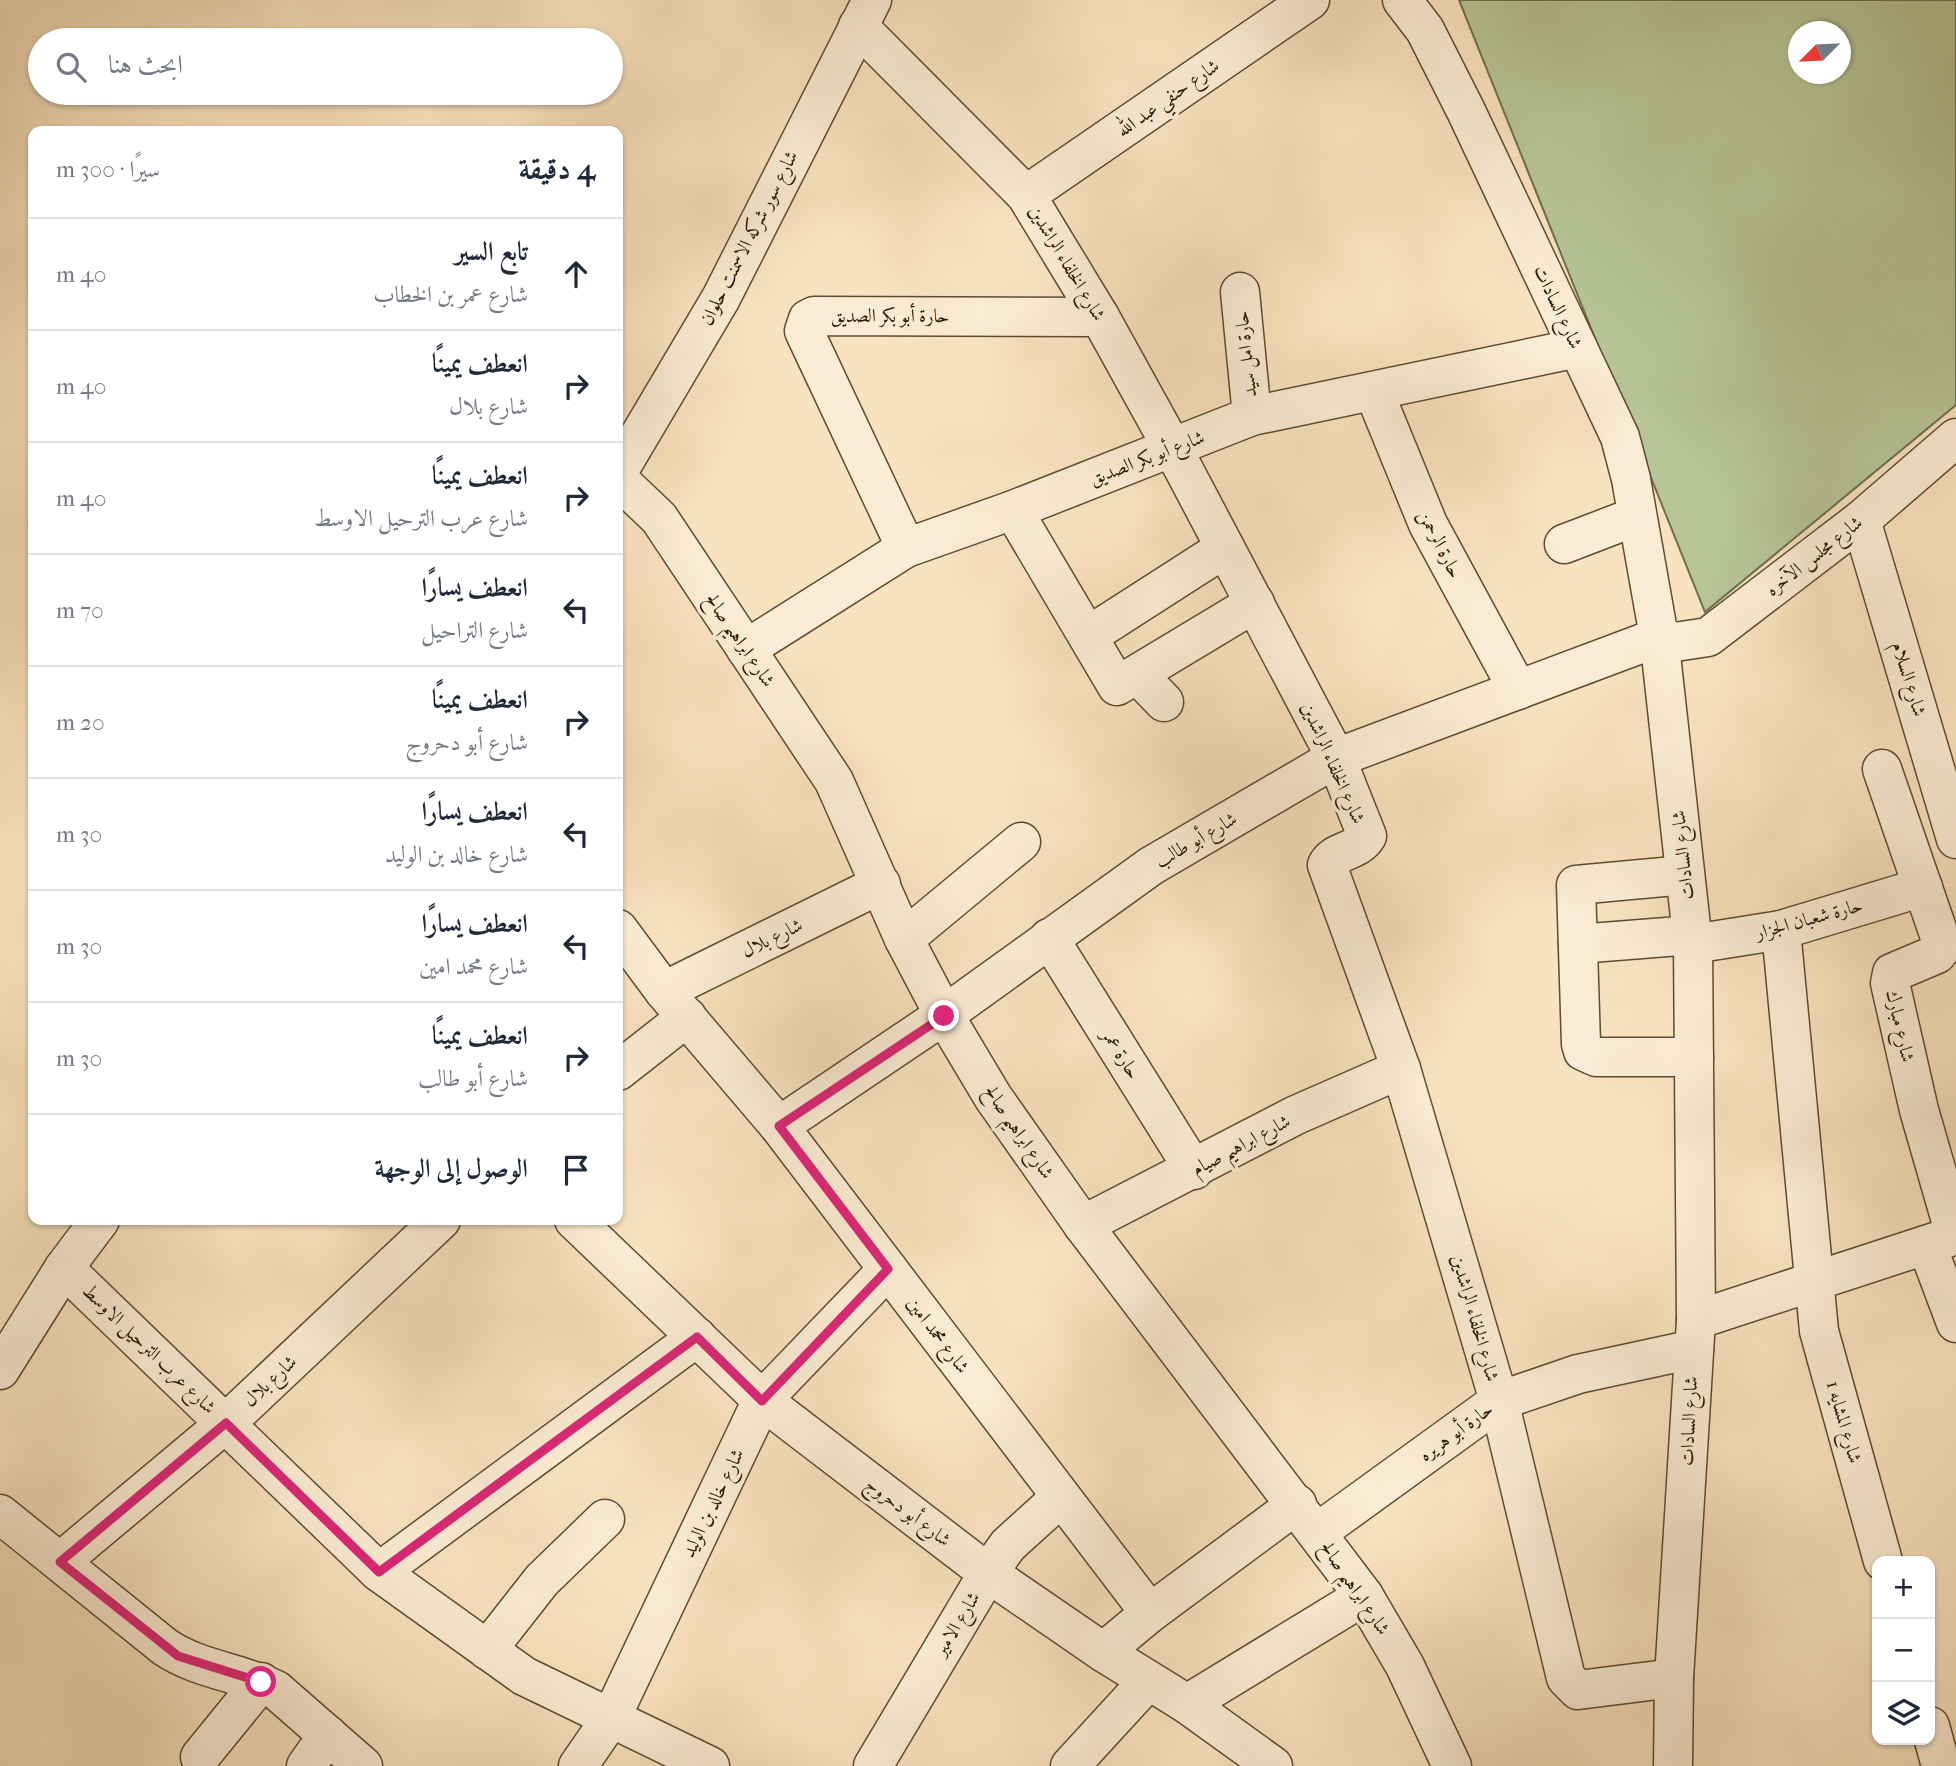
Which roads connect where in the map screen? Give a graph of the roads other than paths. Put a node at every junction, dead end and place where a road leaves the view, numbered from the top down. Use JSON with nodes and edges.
{"nodes":[{"id":1,"x":1310,"y":0,"type":"edge"},
{"id":2,"x":1402,"y":0,"type":"edge"},
{"id":3,"x":865,"y":13,"type":"edge"},
{"id":4,"x":1026,"y":195,"type":"junction"},
{"id":5,"x":1240,"y":292,"type":"dead end"},
{"id":6,"x":1100,"y":317,"type":"junction"},
{"id":7,"x":1578,"y":348,"type":"junction"},
{"id":8,"x":1374,"y":392,"type":"junction"},
{"id":9,"x":1252,"y":416,"type":"junction"},
{"id":10,"x":1173,"y":449,"type":"junction"},
{"id":11,"x":1953,"y":451,"type":"edge"},
{"id":12,"x":623,"y":464,"type":"edge"},
{"id":13,"x":623,"y":484,"type":"edge"},
{"id":14,"x":1013,"y":510,"type":"junction"},
{"id":15,"x":1637,"y":516,"type":"junction"},
{"id":16,"x":1861,"y":520,"type":"junction"},
{"id":17,"x":1564,"y":544,"type":"dead end"},
{"id":18,"x":906,"y":548,"type":"junction"},
{"id":19,"x":1225,"y":548,"type":"junction"},
{"id":20,"x":1255,"y":603,"type":"junction"},
{"id":21,"x":1088,"y":636,"type":"junction"},
{"id":22,"x":1659,"y":637,"type":"junction"},
{"id":23,"x":746,"y":649,"type":"junction"},
{"id":24,"x":1138,"y":675,"type":"junction"},
{"id":25,"x":1518,"y":690,"type":"junction"},
{"id":26,"x":1164,"y":702,"type":"dead end"},
{"id":27,"x":1336,"y":758,"type":"junction"},
{"id":28,"x":1882,"y":769,"type":"dead end"},
{"id":29,"x":1956,"y":839,"type":"edge"},
{"id":30,"x":1021,"y":842,"type":"dead end"},
{"id":31,"x":1685,"y":875,"type":"junction"},
{"id":32,"x":881,"y":884,"type":"junction"},
{"id":33,"x":1923,"y":887,"type":"junction"},
{"id":34,"x":1781,"y":930,"type":"junction"},
{"id":35,"x":623,"y":935,"type":"edge"},
{"id":36,"x":1049,"y":938,"type":"junction"},
{"id":37,"x":904,"y":939,"type":"junction"},
{"id":38,"x":1693,"y":940,"type":"junction"},
{"id":39,"x":1578,"y":944,"type":"junction"},
{"id":40,"x":676,"y":1004,"type":"junction"},
{"id":41,"x":944,"y":1016,"type":"junction"},
{"id":42,"x":1694,"y":1057,"type":"junction"},
{"id":43,"x":623,"y":1065,"type":"edge"},
{"id":44,"x":1401,"y":1069,"type":"junction"},
{"id":45,"x":779,"y":1126,"type":"junction"},
{"id":46,"x":1194,"y":1170,"type":"junction"},
{"id":47,"x":96,"y":1225,"type":"edge"},
{"id":48,"x":436,"y":1225,"type":"edge"},
{"id":49,"x":579,"y":1225,"type":"edge"},
{"id":50,"x":1083,"y":1225,"type":"junction"},
{"id":51,"x":1946,"y":1238,"type":"edge"},
{"id":52,"x":64,"y":1268,"type":"junction"},
{"id":53,"x":888,"y":1269,"type":"junction"},
{"id":54,"x":1816,"y":1281,"type":"junction"},
{"id":55,"x":1956,"y":1323,"type":"edge"},
{"id":56,"x":1695,"y":1335,"type":"junction"},
{"id":57,"x":697,"y":1337,"type":"junction"},
{"id":58,"x":0,"y":1370,"type":"edge"},
{"id":59,"x":762,"y":1401,"type":"junction"},
{"id":60,"x":1499,"y":1401,"type":"junction"},
{"id":61,"x":226,"y":1423,"type":"junction"},
{"id":62,"x":1061,"y":1497,"type":"junction"},
{"id":63,"x":0,"y":1514,"type":"edge"},
{"id":64,"x":605,"y":1518,"type":"dead end"},
{"id":65,"x":1307,"y":1518,"type":"junction"},
{"id":66,"x":1882,"y":1556,"type":"edge"},
{"id":67,"x":60,"y":1562,"type":"junction"},
{"id":68,"x":379,"y":1572,"type":"junction"},
{"id":69,"x":988,"y":1573,"type":"junction"},
{"id":70,"x":1364,"y":1596,"type":"junction"},
{"id":71,"x":1150,"y":1613,"type":"junction"},
{"id":72,"x":487,"y":1650,"type":"junction"},
{"id":73,"x":1103,"y":1652,"type":"junction"},
{"id":74,"x":1674,"y":1678,"type":"junction"},
{"id":75,"x":1148,"y":1681,"type":"junction"},
{"id":76,"x":261,"y":1682,"type":"junction"},
{"id":77,"x":1187,"y":1704,"type":"junction"},
{"id":78,"x":611,"y":1718,"type":"junction"},
{"id":79,"x":328,"y":1735,"type":"junction"},
{"id":80,"x":1935,"y":1744,"type":"edge"},
{"id":81,"x":200,"y":1757,"type":"dead end"},
{"id":82,"x":306,"y":1766,"type":"edge"},
{"id":83,"x":363,"y":1766,"type":"edge"},
{"id":84,"x":579,"y":1766,"type":"edge"},
{"id":85,"x":710,"y":1766,"type":"edge"},
{"id":86,"x":873,"y":1766,"type":"edge"},
{"id":87,"x":1070,"y":1766,"type":"edge"},
{"id":88,"x":1273,"y":1766,"type":"edge"},
{"id":89,"x":1452,"y":1766,"type":"edge"},
{"id":90,"x":1673,"y":1766,"type":"edge"},
{"id":91,"x":1941,"y":1766,"type":"edge"}],
"edges":[{"from":1,"to":4,"type":"street","name":"شارع حنفي عبد الله"},
{"from":2,"to":7,"type":"street","name":"شارع السادات"},
{"from":3,"to":4,"type":"street","name":"شارع الخلفاء الراشدين"},
{"from":3,"to":12,"type":"street","name":"شارع سور شركه الاسمنت حلوان"},
{"from":4,"to":6,"type":"street","name":"شارع الخلفاء الراشدين"},
{"from":5,"to":9,"type":"street","name":"حارة امل سيد"},
{"from":6,"to":10,"type":"street","name":"شارع الخلفاء الراشدين"},
{"from":6,"to":18,"type":"street","name":"حارة أبو بكر الصديق"},
{"from":7,"to":8,"type":"street","name":"شارع أبو بكر الصديق"},
{"from":7,"to":15,"type":"street","name":"شارع السادات"},
{"from":8,"to":9,"type":"street","name":"شارع أبو بكر الصديق"},
{"from":8,"to":25,"type":"street","name":"حارة الرحمن"},
{"from":9,"to":10,"type":"street","name":"شارع أبو بكر الصديق"},
{"from":10,"to":14,"type":"street","name":"شارع أبو بكر الصديق"},
{"from":10,"to":19,"type":"street","name":"شارع الخلفاء الراشدين"},
{"from":11,"to":16,"type":"street","name":"شارع مجلس الآخره"},
{"from":13,"to":23,"type":"street","name":"شارع ابراهيم صالح"},
{"from":14,"to":18,"type":"street","name":"شارع أبو بكر الصديق"},
{"from":14,"to":21,"type":"street"},
{"from":15,"to":17,"type":"street"},
{"from":15,"to":22,"type":"street","name":"شارع السادات"},
{"from":16,"to":22,"type":"street","name":"شارع مجلس الآخره"},
{"from":16,"to":29,"type":"street","name":"شارع السلام"},
{"from":18,"to":23,"type":"street","name":"شارع أبو بكر الصديق"},
{"from":19,"to":20,"type":"street","name":"شارع الخلفاء الراشدين"},
{"from":19,"to":21,"type":"street"},
{"from":20,"to":24,"type":"street"},
{"from":20,"to":27,"type":"street","name":"شارع الخلفاء الراشدين"},
{"from":21,"to":24,"type":"street"},
{"from":22,"to":25,"type":"street","name":"شارع أبو طالب"},
{"from":22,"to":31,"type":"street","name":"شارع السادات"},
{"from":23,"to":32,"type":"street","name":"شارع ابراهيم صالح"},
{"from":24,"to":26,"type":"street"},
{"from":25,"to":27,"type":"street","name":"شارع أبو طالب"},
{"from":27,"to":36,"type":"street","name":"شارع أبو طالب"},
{"from":27,"to":44,"type":"street","name":"شارع الخلفاء الراشدين"},
{"from":28,"to":33,"type":"street","name":"شارع مبارك"},
{"from":30,"to":37,"type":"street"},
{"from":31,"to":38,"type":"street","name":"شارع السادات"},
{"from":31,"to":39,"type":"street"},
{"from":32,"to":37,"type":"street","name":"شارع ابراهيم صالح"},
{"from":32,"to":40,"type":"street","name":"شارع بلال"},
{"from":33,"to":34,"type":"street","name":"حارة شعبان الجزار"},
{"from":33,"to":51,"type":"street","name":"شارع مبارك"},
{"from":34,"to":38,"type":"street","name":"حارة شعبان الجزار"},
{"from":34,"to":54,"type":"street","name":"شارع المشايه 1"},
{"from":35,"to":40,"type":"street","name":"شارع محمد امين"},
{"from":36,"to":41,"type":"street","name":"شارع أبو طالب"},
{"from":36,"to":46,"type":"street","name":"حارة عمر"},
{"from":37,"to":41,"type":"street","name":"شارع ابراهيم صالح"},
{"from":38,"to":39,"type":"street","name":"حارة شعبان الجزار"},
{"from":38,"to":42,"type":"street","name":"شارع السادات"},
{"from":39,"to":42,"type":"street"},
{"from":40,"to":43,"type":"street","name":"شارع بلال"},
{"from":40,"to":45,"type":"street","name":"شارع محمد امين"},
{"from":41,"to":45,"type":"street","name":"شارع أبو طالب"},
{"from":41,"to":50,"type":"street","name":"شارع ابراهيم صالح"},
{"from":42,"to":56,"type":"street","name":"شارع السادات"},
{"from":44,"to":46,"type":"street","name":"شارع ابراهيم صيام"},
{"from":44,"to":60,"type":"street","name":"شارع الخلفاء الراشدين"},
{"from":45,"to":53,"type":"street","name":"شارع محمد امين"},
{"from":46,"to":50,"type":"street","name":"شارع ابراهيم صيام"},
{"from":47,"to":52,"type":"street"},
{"from":48,"to":61,"type":"street","name":"شارع بلال"},
{"from":49,"to":57,"type":"street","name":"شارع أبو دحروج"},
{"from":50,"to":65,"type":"street","name":"شارع ابراهيم صالح"},
{"from":51,"to":54,"type":"street"},
{"from":51,"to":55,"type":"street"},
{"from":52,"to":58,"type":"street"},
{"from":52,"to":61,"type":"street","name":"شارع عرب الترحيل الاوسط"},
{"from":53,"to":59,"type":"street","name":"شارع خالد بن الوليد"},
{"from":53,"to":62,"type":"street","name":"شارع محمد امين"},
{"from":54,"to":56,"type":"street"},
{"from":54,"to":66,"type":"street","name":"شارع المشايه 1"},
{"from":56,"to":60,"type":"street","name":"حارة أبو هريره"},
{"from":56,"to":74,"type":"street","name":"شارع السادات"},
{"from":57,"to":59,"type":"street","name":"شارع أبو دحروج"},
{"from":57,"to":68,"type":"street"},
{"from":59,"to":69,"type":"street","name":"شارع أبو دحروج"},
{"from":59,"to":78,"type":"street","name":"شارع خالد بن الوليد"},
{"from":60,"to":65,"type":"street","name":"حارة أبو هريره"},
{"from":60,"to":74,"type":"street","name":"شارع الخلفاء الراشدين"},
{"from":61,"to":67,"type":"street","name":"شارع بلال"},
{"from":61,"to":68,"type":"street","name":"شارع عرب الترحيل الاوسط"},
{"from":62,"to":69,"type":"street","name":"شارع الامير"},
{"from":62,"to":71,"type":"street","name":"شارع محمد امين"},
{"from":63,"to":67,"type":"street"},
{"from":64,"to":72,"type":"street"},
{"from":65,"to":70,"type":"street","name":"شارع ابراهيم صالح"},
{"from":65,"to":71,"type":"street","name":"حارة أبو هريره"},
{"from":67,"to":76,"type":"street"},
{"from":68,"to":72,"type":"street","name":"شارع عرب الترحيل الاوسط"},
{"from":69,"to":73,"type":"street","name":"شارع أبو دحروج"},
{"from":69,"to":86,"type":"street","name":"شارع الامير"},
{"from":70,"to":77,"type":"street"},
{"from":70,"to":89,"type":"street","name":"شارع ابراهيم صالح"},
{"from":71,"to":73,"type":"street","name":"حارة أبو هريره"},
{"from":72,"to":78,"type":"street","name":"شارع عرب الترحيل الاوسط"},
{"from":73,"to":75,"type":"street","name":"شارع أبو دحروج"},
{"from":74,"to":90,"type":"street","name":"شارع السادات"},
{"from":75,"to":77,"type":"street","name":"شارع أبو دحروج"},
{"from":75,"to":87,"type":"street"},
{"from":76,"to":79,"type":"street"},
{"from":76,"to":81,"type":"street"},
{"from":77,"to":88,"type":"street","name":"شارع أبو دحروج"},
{"from":78,"to":84,"type":"street","name":"شارع خالد بن الوليد"},
{"from":78,"to":85,"type":"street","name":"شارع عرب الترحيل الاوسط"},
{"from":79,"to":82,"type":"street"},
{"from":79,"to":83,"type":"street"},
{"from":80,"to":91,"type":"street"}]}
